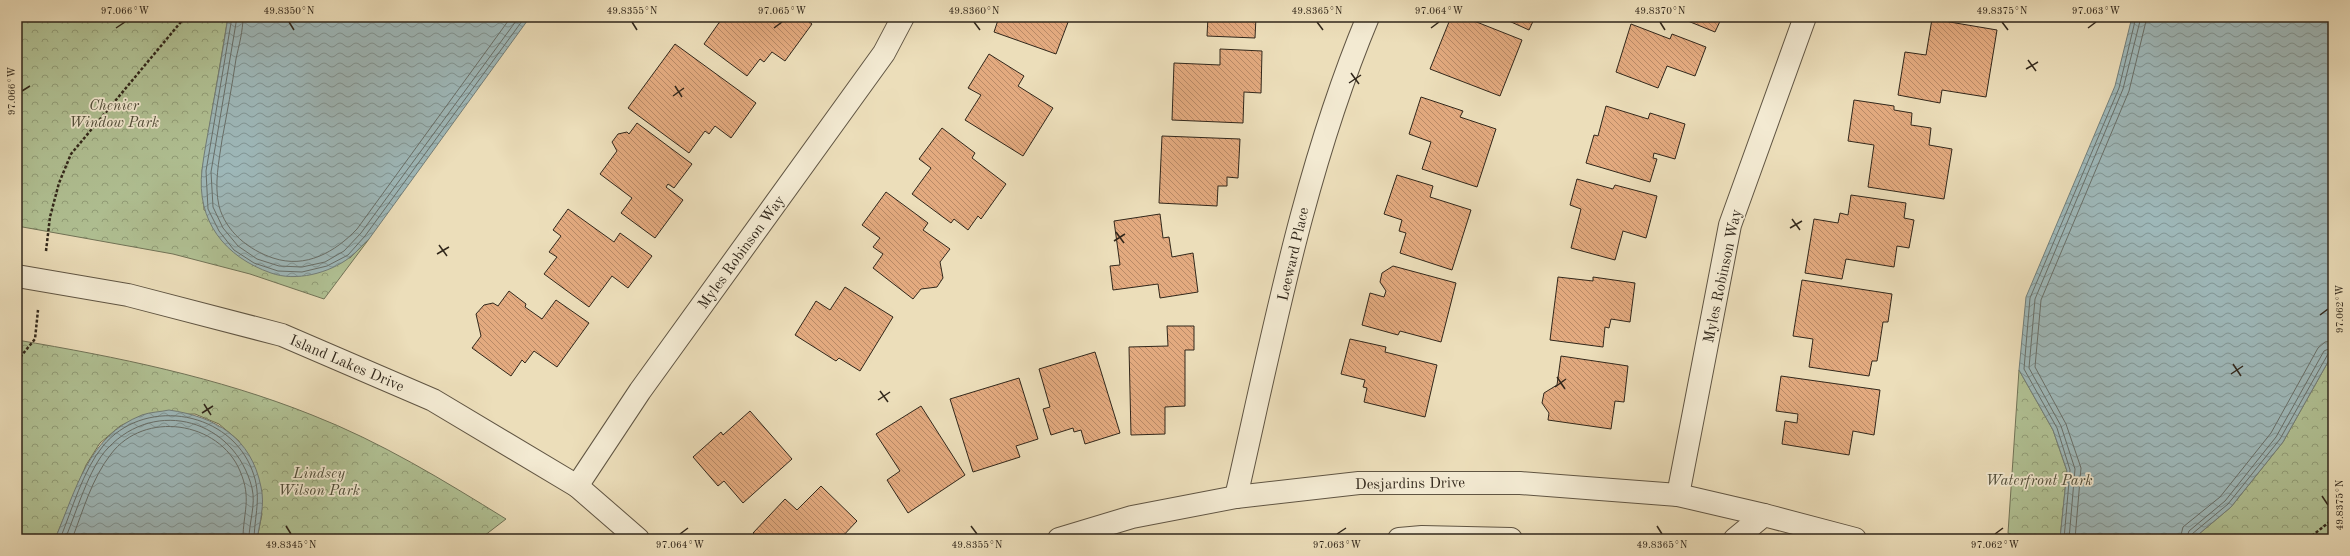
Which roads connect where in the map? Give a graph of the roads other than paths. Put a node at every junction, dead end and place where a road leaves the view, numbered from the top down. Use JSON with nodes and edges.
{"nodes":[{"id":1,"x":903,"y":17,"type":"edge"},
{"id":2,"x":1368,"y":17,"type":"edge"},
{"id":3,"x":1805,"y":17,"type":"edge"},
{"id":4,"x":17,"y":276,"type":"edge"},
{"id":5,"x":577,"y":486,"type":"junction"},
{"id":6,"x":1678,"y":495,"type":"junction"},
{"id":7,"x":1236,"y":497,"type":"junction"},
{"id":8,"x":1764,"y":515,"type":"junction"},
{"id":9,"x":638,"y":539,"type":"edge"},
{"id":10,"x":1059,"y":539,"type":"edge"},
{"id":11,"x":1399,"y":539,"type":"edge"},
{"id":12,"x":1510,"y":539,"type":"edge"},
{"id":13,"x":1735,"y":539,"type":"edge"},
{"id":14,"x":1855,"y":539,"type":"edge"}],
"edges":[{"from":1,"to":5,"type":"street","name":"Myles Robinson Way"},
{"from":2,"to":7,"type":"street","name":"Leeward Place"},
{"from":3,"to":6,"type":"street","name":"Myles Robinson Way"},
{"from":4,"to":5,"type":"street","name":"Island Lakes Drive"},
{"from":5,"to":9,"type":"street","name":"Island Lakes Drive"},
{"from":6,"to":7,"type":"street","name":"Desjardins Drive"},
{"from":6,"to":8,"type":"street","name":"Desjardins Drive"},
{"from":7,"to":10,"type":"street","name":"Desjardins Drive"},
{"from":8,"to":13,"type":"street"},
{"from":8,"to":14,"type":"street","name":"Desjardins Drive"},
{"from":11,"to":12,"type":"street"}]}
